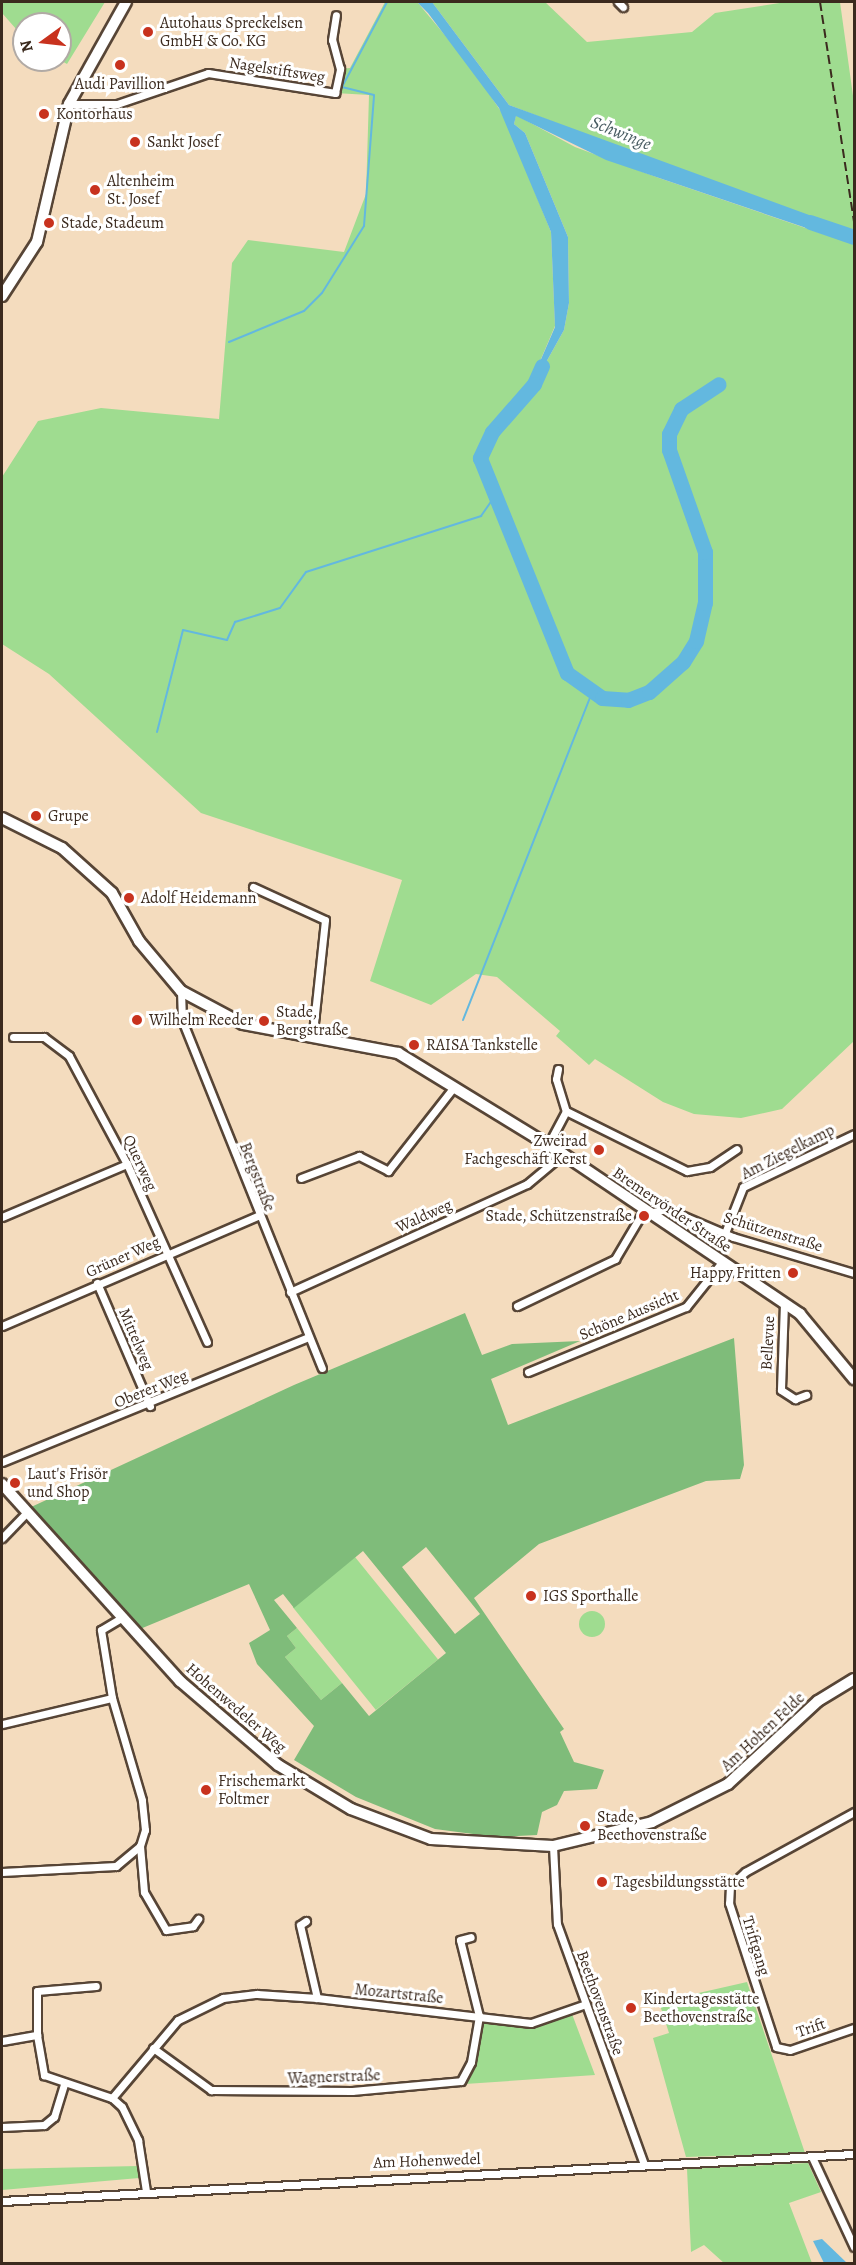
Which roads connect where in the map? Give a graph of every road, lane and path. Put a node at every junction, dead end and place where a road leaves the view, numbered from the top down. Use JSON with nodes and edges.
{"nodes":[{"id":1,"x":126,"y":2,"type":"edge"},
{"id":2,"x":336,"y":15,"type":"dead end"},
{"id":3,"x":69,"y":104,"type":"junction"},
{"id":4,"x":2,"y":296,"type":"edge"},
{"id":5,"x":2,"y":818,"type":"edge"},
{"id":6,"x":253,"y":886,"type":"dead end"},
{"id":7,"x":181,"y":991,"type":"junction"},
{"id":8,"x":313,"y":1033,"type":"junction"},
{"id":9,"x":13,"y":1037,"type":"dead end"},
{"id":10,"x":558,"y":1069,"type":"dead end"},
{"id":11,"x":453,"y":1088,"type":"junction"},
{"id":12,"x":566,"y":1112,"type":"junction"},
{"id":13,"x":855,"y":1134,"type":"edge"},
{"id":14,"x":548,"y":1145,"type":"junction"},
{"id":15,"x":737,"y":1149,"type":"dead end"},
{"id":16,"x":563,"y":1154,"type":"junction"},
{"id":17,"x":126,"y":1164,"type":"junction"},
{"id":18,"x":301,"y":1178,"type":"dead end"},
{"id":19,"x":647,"y":1212,"type":"junction"},
{"id":20,"x":257,"y":1216,"type":"junction"},
{"id":21,"x":2,"y":1217,"type":"edge"},
{"id":22,"x":725,"y":1233,"type":"junction"},
{"id":23,"x":165,"y":1253,"type":"junction"},
{"id":24,"x":722,"y":1262,"type":"junction"},
{"id":25,"x":855,"y":1273,"type":"edge"},
{"id":26,"x":97,"y":1283,"type":"junction"},
{"id":27,"x":290,"y":1292,"type":"junction"},
{"id":28,"x":784,"y":1303,"type":"junction"},
{"id":29,"x":517,"y":1306,"type":"dead end"},
{"id":30,"x":2,"y":1326,"type":"edge"},
{"id":31,"x":309,"y":1337,"type":"junction"},
{"id":32,"x":207,"y":1342,"type":"dead end"},
{"id":33,"x":321,"y":1368,"type":"dead end"},
{"id":34,"x":528,"y":1372,"type":"dead end"},
{"id":35,"x":855,"y":1379,"type":"edge"},
{"id":36,"x":806,"y":1395,"type":"dead end"},
{"id":37,"x":150,"y":1406,"type":"junction"},
{"id":38,"x":2,"y":1462,"type":"edge"},
{"id":39,"x":2,"y":1484,"type":"edge"},
{"id":40,"x":27,"y":1512,"type":"junction"},
{"id":41,"x":2,"y":1538,"type":"edge"},
{"id":42,"x":121,"y":1618,"type":"junction"},
{"id":43,"x":855,"y":1679,"type":"edge"},
{"id":44,"x":112,"y":1698,"type":"junction"},
{"id":45,"x":2,"y":1724,"type":"edge"},
{"id":46,"x":855,"y":1812,"type":"edge"},
{"id":47,"x":140,"y":1846,"type":"junction"},
{"id":48,"x":553,"y":1846,"type":"junction"},
{"id":49,"x":2,"y":1872,"type":"edge"},
{"id":50,"x":198,"y":1919,"type":"dead end"},
{"id":51,"x":306,"y":1921,"type":"dead end"},
{"id":52,"x":471,"y":1937,"type":"dead end"},
{"id":53,"x":96,"y":1986,"type":"dead end"},
{"id":54,"x":316,"y":1998,"type":"junction"},
{"id":55,"x":583,"y":2005,"type":"junction"},
{"id":56,"x":479,"y":2016,"type":"junction"},
{"id":57,"x":855,"y":2028,"type":"edge"},
{"id":58,"x":37,"y":2035,"type":"junction"},
{"id":59,"x":2,"y":2041,"type":"edge"},
{"id":60,"x":776,"y":2047,"type":"joint"},
{"id":61,"x":153,"y":2048,"type":"junction"},
{"id":62,"x":64,"y":2084,"type":"junction"},
{"id":63,"x":112,"y":2097,"type":"junction"},
{"id":64,"x":2,"y":2127,"type":"edge"},
{"id":65,"x":855,"y":2154,"type":"edge"},
{"id":66,"x":812,"y":2157,"type":"junction"},
{"id":67,"x":644,"y":2164,"type":"junction"},
{"id":68,"x":146,"y":2191,"type":"junction"},
{"id":69,"x":2,"y":2200,"type":"edge"},
{"id":70,"x":855,"y":2247,"type":"edge"}],
"edges":[{"from":1,"to":3,"type":"main road"},
{"from":2,"to":3,"type":"street","name":"Nagelstiftsweg"},
{"from":3,"to":4,"type":"main road"},
{"from":5,"to":7,"type":"main road","name":"Bremervörder Straße"},
{"from":6,"to":8,"type":"street"},
{"from":7,"to":8,"type":"main road","name":"Bremervörder Straße"},
{"from":7,"to":20,"type":"street","name":"Bergstraße"},
{"from":8,"to":11,"type":"main road","name":"Bremervörder Straße"},
{"from":9,"to":17,"type":"street","name":"Querweg"},
{"from":10,"to":12,"type":"street"},
{"from":11,"to":14,"type":"main road","name":"Bremervörder Straße"},
{"from":11,"to":18,"type":"street"},
{"from":12,"to":14,"type":"street"},
{"from":12,"to":15,"type":"street"},
{"from":13,"to":22,"type":"street","name":"Am Ziegelkamp"},
{"from":14,"to":16,"type":"main road","name":"Bremervörder Straße"},
{"from":16,"to":19,"type":"main road","name":"Bremervörder Straße"},
{"from":16,"to":27,"type":"street","name":"Waldweg"},
{"from":17,"to":21,"type":"street"},
{"from":17,"to":23,"type":"street","name":"Querweg"},
{"from":19,"to":22,"type":"street","name":"Schützenstraße"},
{"from":19,"to":24,"type":"main road","name":"Bremervörder Straße"},
{"from":19,"to":29,"type":"street"},
{"from":20,"to":23,"type":"street","name":"Grüner Weg"},
{"from":20,"to":27,"type":"street","name":"Bergstraße"},
{"from":22,"to":25,"type":"street","name":"Schützenstraße"},
{"from":23,"to":26,"type":"street","name":"Grüner Weg"},
{"from":23,"to":32,"type":"street","name":"Querweg"},
{"from":24,"to":28,"type":"main road","name":"Bremervörder Straße"},
{"from":24,"to":34,"type":"street","name":"Schöne Aussicht"},
{"from":26,"to":30,"type":"street","name":"Grüner Weg"},
{"from":26,"to":37,"type":"street","name":"Mittelweg"},
{"from":27,"to":31,"type":"street","name":"Bergstraße"},
{"from":28,"to":35,"type":"main road","name":"Bremervörder Straße"},
{"from":28,"to":36,"type":"street","name":"Bellevue"},
{"from":31,"to":33,"type":"street","name":"Bergstraße"},
{"from":31,"to":37,"type":"street","name":"Oberer Weg"},
{"from":37,"to":38,"type":"street","name":"Oberer Weg"},
{"from":39,"to":40,"type":"main road","name":"Hohenwedeler Weg"},
{"from":40,"to":41,"type":"street"},
{"from":40,"to":42,"type":"main road","name":"Hohenwedeler Weg"},
{"from":42,"to":44,"type":"street"},
{"from":42,"to":48,"type":"main road","name":"Hohenwedeler Weg"},
{"from":43,"to":48,"type":"main road","name":"Am Hohen Felde"},
{"from":44,"to":45,"type":"street"},
{"from":44,"to":47,"type":"street"},
{"from":46,"to":60,"type":"street","name":"Triftgang"},
{"from":47,"to":49,"type":"street"},
{"from":47,"to":50,"type":"street"},
{"from":48,"to":55,"type":"street","name":"Beethovenstraße"},
{"from":51,"to":54,"type":"street"},
{"from":52,"to":56,"type":"street"},
{"from":53,"to":58,"type":"street"},
{"from":54,"to":56,"type":"street","name":"Mozartstraße"},
{"from":54,"to":61,"type":"street","name":"Mozartstraße"},
{"from":55,"to":56,"type":"street","name":"Mozartstraße"},
{"from":55,"to":67,"type":"street","name":"Beethovenstraße"},
{"from":56,"to":61,"type":"street","name":"Wagnerstraße"},
{"from":57,"to":60,"type":"street","name":"Trift"},
{"from":58,"to":59,"type":"street"},
{"from":58,"to":62,"type":"street"},
{"from":61,"to":63,"type":"street","name":"Mozartstraße"},
{"from":62,"to":63,"type":"street"},
{"from":62,"to":64,"type":"street"},
{"from":63,"to":68,"type":"street"},
{"from":65,"to":66,"type":"street","name":"Am Hohenwedel"},
{"from":66,"to":67,"type":"street","name":"Am Hohenwedel"},
{"from":66,"to":70,"type":"street"},
{"from":67,"to":68,"type":"street","name":"Am Hohenwedel"},
{"from":68,"to":69,"type":"street","name":"Am Hohenwedel"}]}
